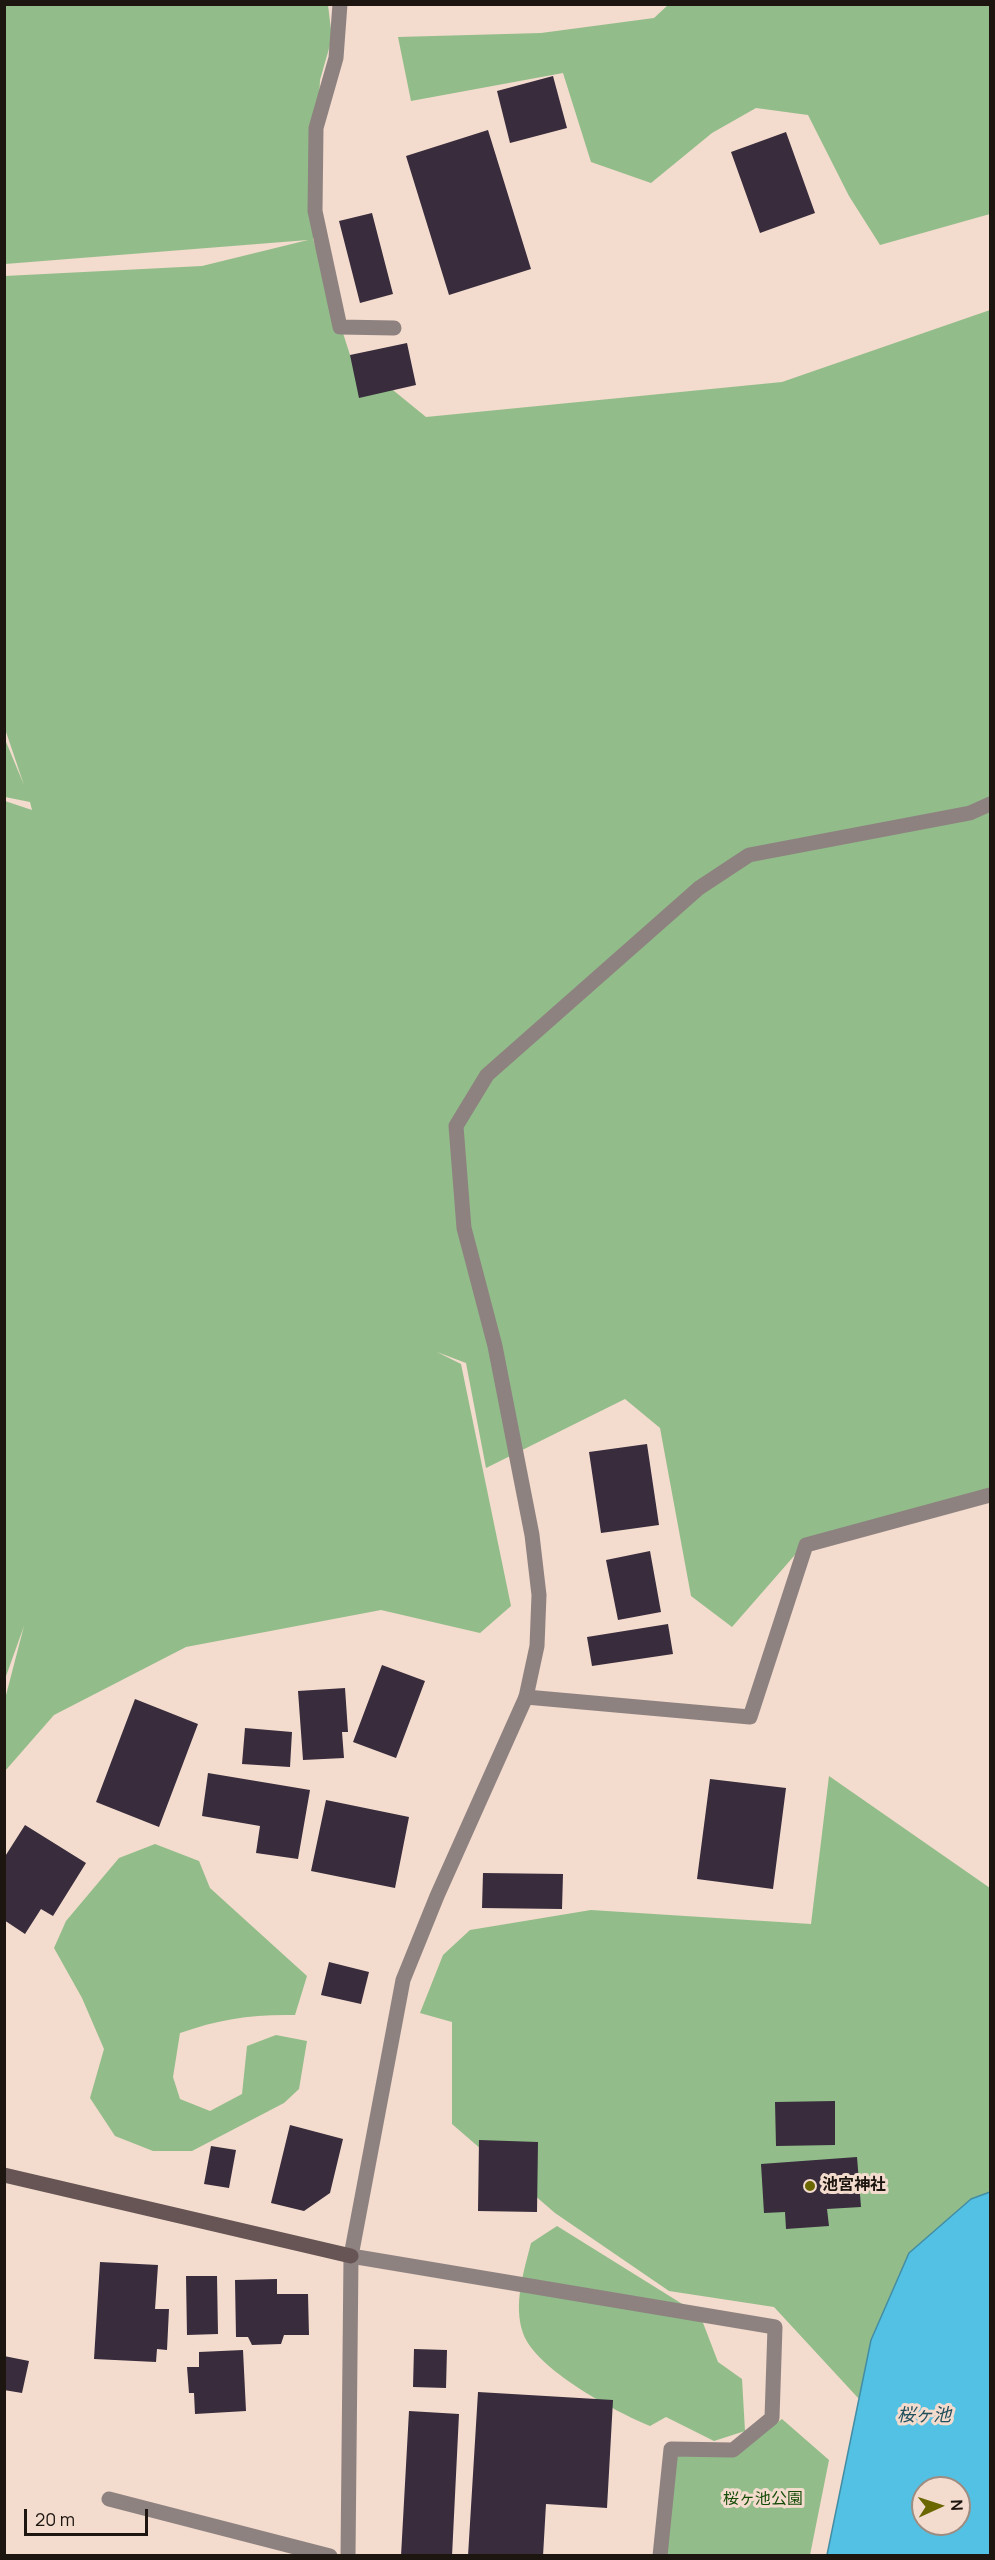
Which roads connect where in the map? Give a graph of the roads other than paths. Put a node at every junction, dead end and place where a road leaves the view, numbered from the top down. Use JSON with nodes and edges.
{"nodes":[{"id":1,"x":340,"y":4,"type":"edge"},
{"id":2,"x":394,"y":328,"type":"dead end"},
{"id":3,"x":990,"y":804,"type":"edge"},
{"id":4,"x":990,"y":1495,"type":"edge"},
{"id":5,"x":526,"y":1697,"type":"junction"},
{"id":6,"x":4,"y":2175,"type":"edge"},
{"id":7,"x":351,"y":2256,"type":"junction"},
{"id":8,"x":108,"y":2499,"type":"dead end"},
{"id":9,"x":330,"y":2556,"type":"edge"},
{"id":10,"x":348,"y":2556,"type":"edge"},
{"id":11,"x":660,"y":2556,"type":"edge"}],
"edges":[{"from":1,"to":2,"type":"street"},
{"from":3,"to":5,"type":"street"},
{"from":4,"to":5,"type":"street"},
{"from":5,"to":7,"type":"street"},
{"from":6,"to":7,"type":"street"},
{"from":7,"to":10,"type":"street"},
{"from":7,"to":11,"type":"street"},
{"from":8,"to":9,"type":"street"}]}
